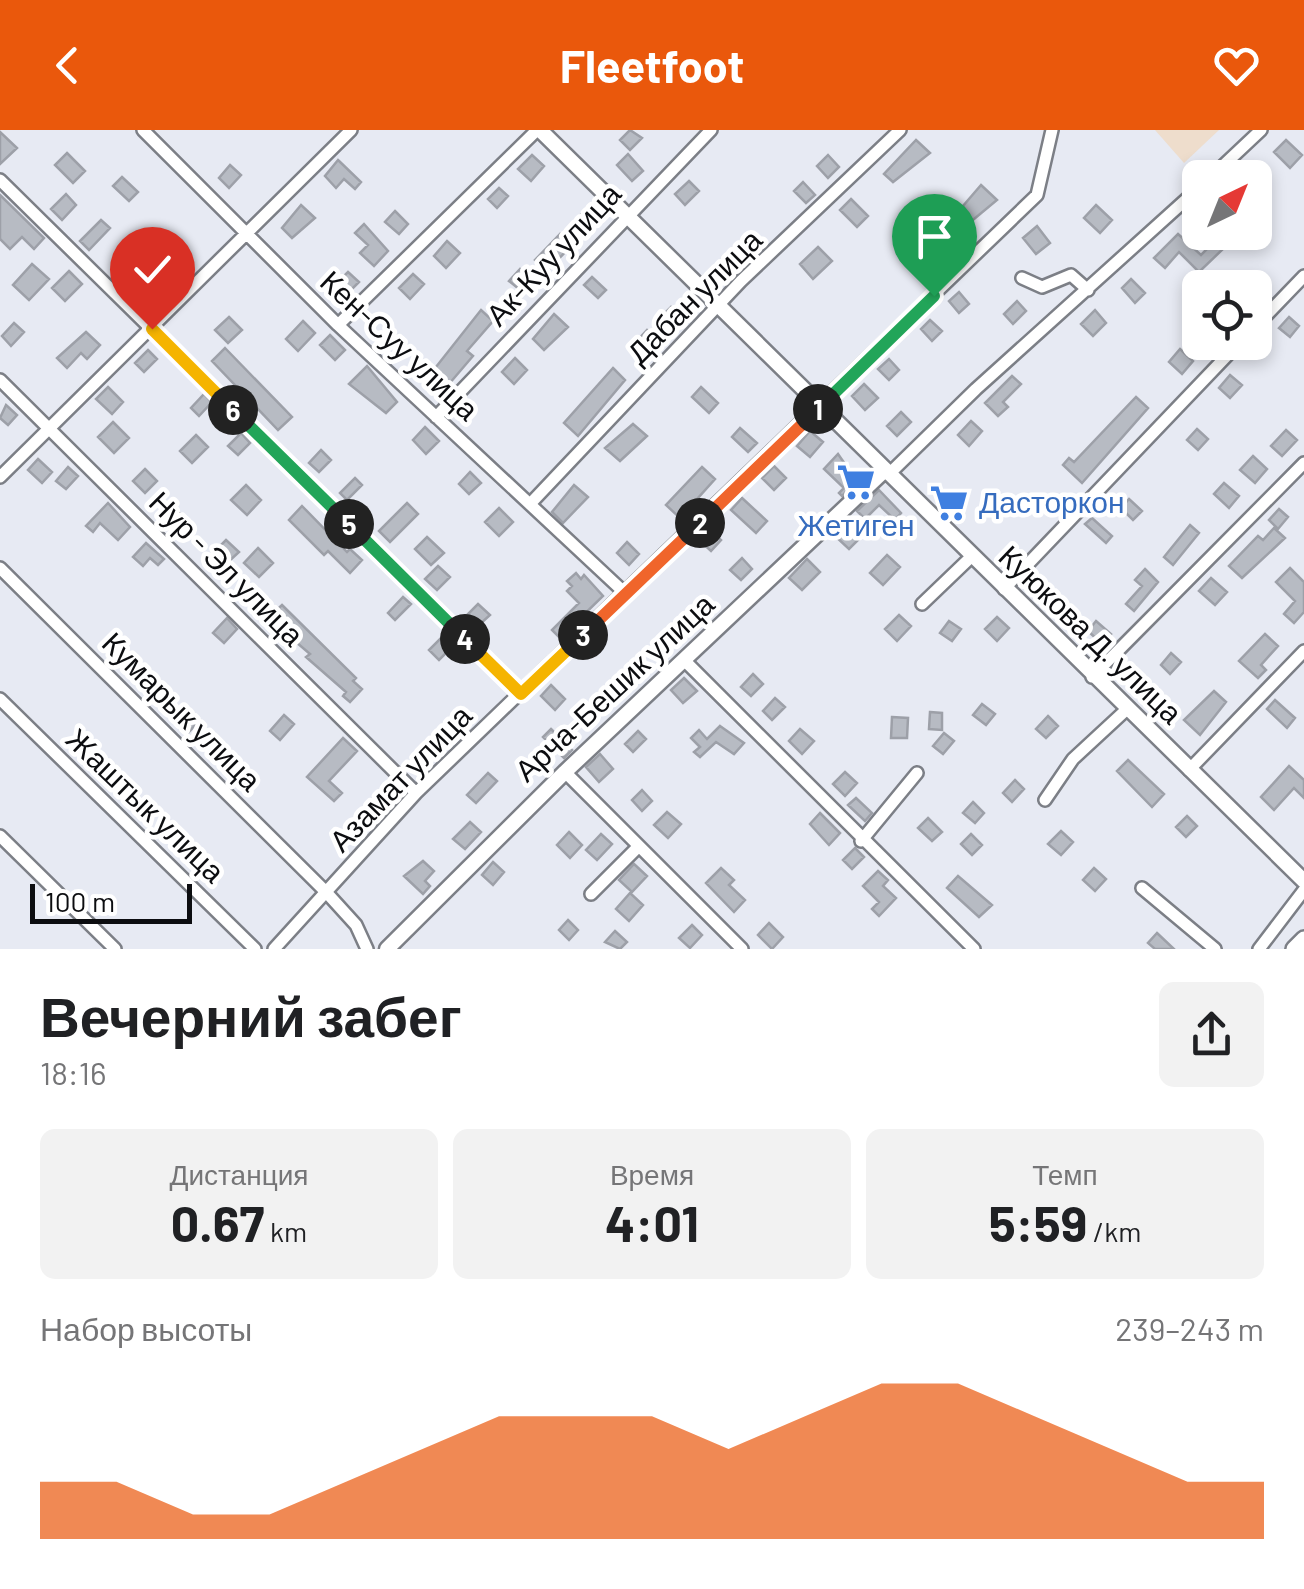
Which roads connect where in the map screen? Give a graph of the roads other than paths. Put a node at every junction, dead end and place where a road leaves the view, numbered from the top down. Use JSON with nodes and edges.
{"nodes":[{"id":1,"x":142,"y":130,"type":"edge"},
{"id":2,"x":164,"y":130,"type":"edge"},
{"id":3,"x":351,"y":130,"type":"edge"},
{"id":4,"x":539,"y":130,"type":"edge"},
{"id":5,"x":711,"y":130,"type":"edge"},
{"id":6,"x":900,"y":130,"type":"edge"},
{"id":7,"x":1052,"y":130,"type":"edge"},
{"id":8,"x":1262,"y":130,"type":"edge"},
{"id":9,"x":153,"y":141,"type":"junction"},
{"id":10,"x":1230,"y":160,"type":"edge"},
{"id":11,"x":0,"y":180,"type":"edge"},
{"id":12,"x":1182,"y":202,"type":"edge"},
{"id":13,"x":626,"y":214,"type":"junction"},
{"id":14,"x":246,"y":234,"type":"junction"},
{"id":15,"x":1304,"y":276,"type":"edge"},
{"id":16,"x":1022,"y":278,"type":"dead end"},
{"id":17,"x":1082,"y":284,"type":"junction"},
{"id":18,"x":718,"y":304,"type":"junction"},
{"id":19,"x":1272,"y":309,"type":"edge"},
{"id":20,"x":338,"y":325,"type":"junction"},
{"id":21,"x":152,"y":329,"type":"junction"},
{"id":22,"x":1223,"y":360,"type":"edge"},
{"id":23,"x":0,"y":380,"type":"edge"},
{"id":24,"x":821,"y":406,"type":"junction"},
{"id":25,"x":436,"y":417,"type":"junction"},
{"id":26,"x":48,"y":426,"type":"junction"},
{"id":27,"x":1304,"y":463,"type":"edge"},
{"id":28,"x":887,"y":472,"type":"junction"},
{"id":29,"x":0,"y":477,"type":"edge"},
{"id":30,"x":530,"y":504,"type":"junction"},
{"id":31,"x":971,"y":557,"type":"junction"},
{"id":32,"x":0,"y":568,"type":"edge"},
{"id":33,"x":1004,"y":589,"type":"junction"},
{"id":34,"x":626,"y":594,"type":"junction"},
{"id":35,"x":922,"y":604,"type":"dead end"},
{"id":36,"x":1304,"y":651,"type":"edge"},
{"id":37,"x":686,"y":662,"type":"junction"},
{"id":38,"x":1092,"y":677,"type":"junction"},
{"id":39,"x":521,"y":694,"type":"junction"},
{"id":40,"x":0,"y":699,"type":"edge"},
{"id":41,"x":1126,"y":710,"type":"junction"},
{"id":42,"x":1189,"y":770,"type":"junction"},
{"id":43,"x":564,"y":772,"type":"junction"},
{"id":44,"x":917,"y":773,"type":"dead end"},
{"id":45,"x":416,"y":793,"type":"junction"},
{"id":46,"x":1045,"y":800,"type":"dead end"},
{"id":47,"x":0,"y":836,"type":"edge"},
{"id":48,"x":861,"y":841,"type":"junction"},
{"id":49,"x":639,"y":846,"type":"junction"},
{"id":50,"x":1304,"y":881,"type":"edge"},
{"id":51,"x":1142,"y":888,"type":"dead end"},
{"id":52,"x":1304,"y":890,"type":"edge"},
{"id":53,"x":326,"y":892,"type":"junction"},
{"id":54,"x":591,"y":894,"type":"dead end"},
{"id":55,"x":1304,"y":939,"type":"edge"},
{"id":56,"x":115,"y":949,"type":"edge"},
{"id":57,"x":255,"y":949,"type":"edge"},
{"id":58,"x":274,"y":949,"type":"edge"},
{"id":59,"x":367,"y":949,"type":"edge"},
{"id":60,"x":386,"y":949,"type":"edge"},
{"id":61,"x":742,"y":949,"type":"edge"},
{"id":62,"x":974,"y":949,"type":"edge"},
{"id":63,"x":1215,"y":949,"type":"edge"},
{"id":64,"x":1259,"y":949,"type":"edge"},
{"id":65,"x":1294,"y":949,"type":"edge"}],
"edges":[{"from":1,"to":9,"type":"street","name":"Кен-Суу улица"},
{"from":2,"to":9,"type":"street"},
{"from":3,"to":14,"type":"street"},
{"from":4,"to":13,"type":"street","name":"Куюкова Д. улица"},
{"from":4,"to":20,"type":"street"},
{"from":5,"to":13,"type":"street","name":"Ак-Куу улица"},
{"from":6,"to":18,"type":"street","name":"Дабан улица"},
{"from":7,"to":24,"type":"street","name":"Азамат улица"},
{"from":8,"to":10,"type":"street"},
{"from":9,"to":14,"type":"street","name":"Кен-Суу улица"},
{"from":11,"to":21,"type":"street"},
{"from":12,"to":17,"type":"street"},
{"from":13,"to":18,"type":"street","name":"Куюкова Д. улица"},
{"from":13,"to":25,"type":"street","name":"Ак-Куу улица"},
{"from":14,"to":20,"type":"street","name":"Кен-Суу улица"},
{"from":14,"to":21,"type":"street"},
{"from":15,"to":19,"type":"street"},
{"from":16,"to":17,"type":"street"},
{"from":17,"to":28,"type":"street"},
{"from":18,"to":24,"type":"street","name":"Куюкова Д. улица"},
{"from":18,"to":30,"type":"street","name":"Дабан улица"},
{"from":20,"to":25,"type":"street","name":"Кен-Суу улица"},
{"from":21,"to":26,"type":"street"},
{"from":21,"to":39,"type":"street"},
{"from":22,"to":33,"type":"street"},
{"from":23,"to":26,"type":"street","name":"Нур - Эл улица"},
{"from":24,"to":28,"type":"street","name":"Куюкова Д. улица"},
{"from":24,"to":34,"type":"street","name":"Азамат улица"},
{"from":25,"to":30,"type":"street","name":"Кен-Суу улица"},
{"from":26,"to":29,"type":"street"},
{"from":26,"to":45,"type":"street","name":"Нур - Эл улица"},
{"from":27,"to":38,"type":"street"},
{"from":28,"to":31,"type":"street","name":"Куюкова Д. улица"},
{"from":28,"to":37,"type":"street","name":"Арча-Бешик улица"},
{"from":30,"to":34,"type":"street","name":"Кен-Суу улица"},
{"from":31,"to":33,"type":"street","name":"Куюкова Д. улица"},
{"from":31,"to":35,"type":"street"},
{"from":32,"to":53,"type":"street","name":"Кумарык улица"},
{"from":33,"to":38,"type":"street","name":"Куюкова Д. улица"},
{"from":34,"to":39,"type":"street","name":"Азамат улица"},
{"from":36,"to":42,"type":"street"},
{"from":37,"to":43,"type":"street","name":"Арча-Бешик улица"},
{"from":37,"to":48,"type":"street"},
{"from":38,"to":41,"type":"street","name":"Куюкова Д. улица"},
{"from":39,"to":45,"type":"street","name":"Азамат улица"},
{"from":40,"to":57,"type":"street","name":"Жаштык улица"},
{"from":41,"to":42,"type":"street","name":"Куюкова Д. улица"},
{"from":41,"to":46,"type":"street"},
{"from":42,"to":50,"type":"street","name":"Куюкова Д. улица"},
{"from":43,"to":49,"type":"street"},
{"from":43,"to":60,"type":"street","name":"Арча-Бешик улица"},
{"from":44,"to":48,"type":"street"},
{"from":45,"to":53,"type":"street","name":"Азамат улица"},
{"from":47,"to":56,"type":"street"},
{"from":48,"to":62,"type":"street"},
{"from":49,"to":54,"type":"street"},
{"from":49,"to":61,"type":"street"},
{"from":51,"to":63,"type":"street"},
{"from":52,"to":64,"type":"street"},
{"from":53,"to":58,"type":"street","name":"Азамат улица"},
{"from":53,"to":59,"type":"street","name":"Кумарык улица"},
{"from":55,"to":65,"type":"main road"}]}
